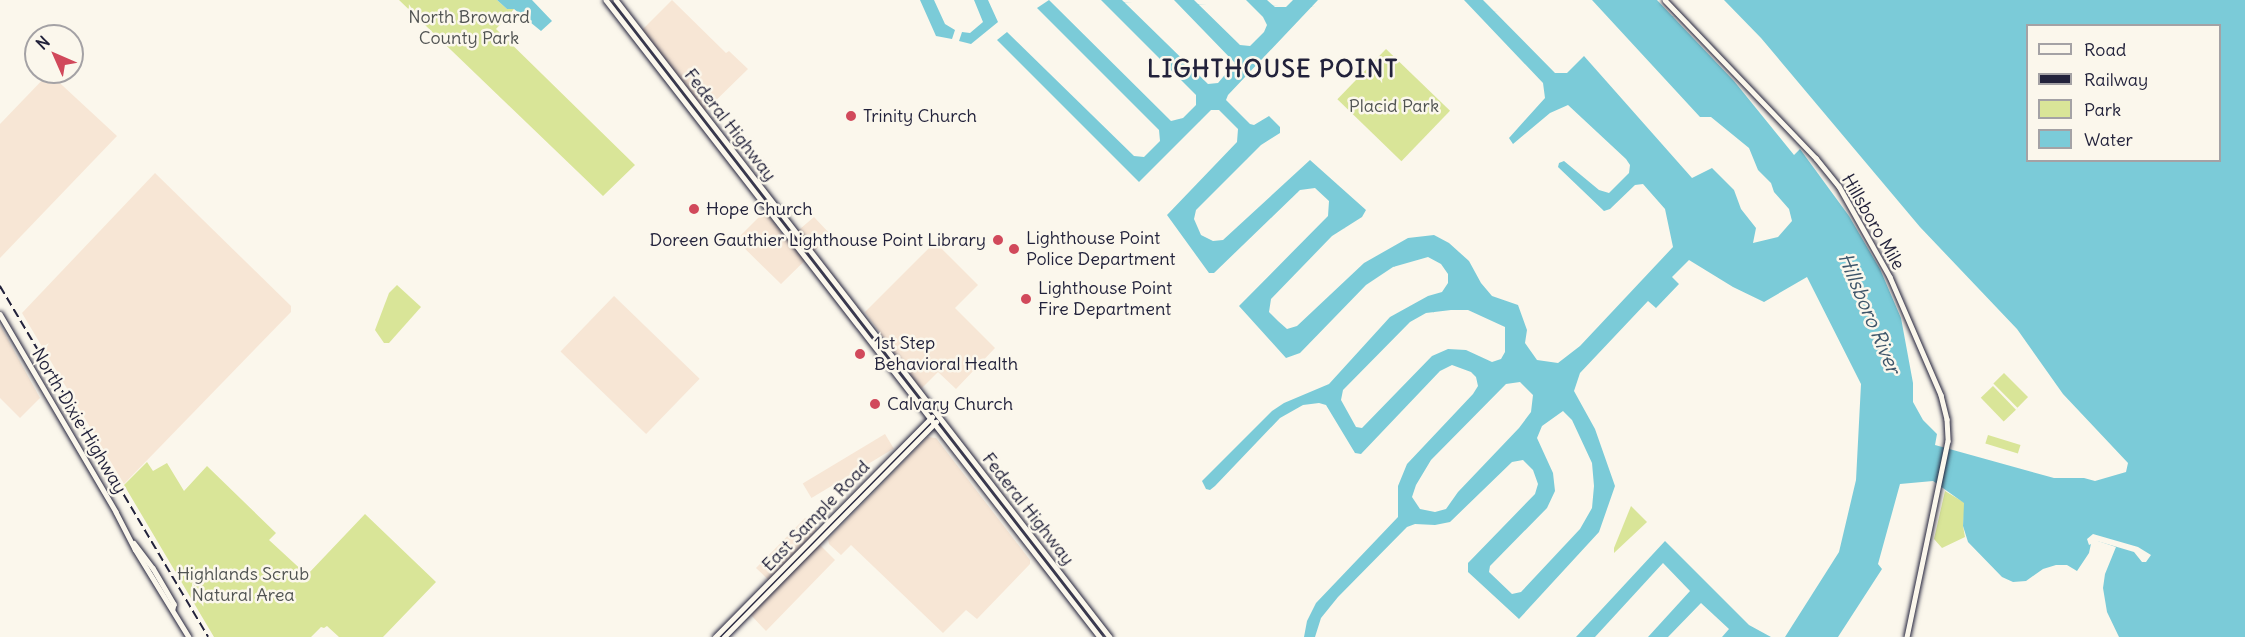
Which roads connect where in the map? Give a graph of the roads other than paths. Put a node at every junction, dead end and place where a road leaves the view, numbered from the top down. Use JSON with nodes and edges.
{"nodes":[{"id":1,"x":607,"y":0,"type":"edge"},
{"id":2,"x":616,"y":0,"type":"edge"},
{"id":3,"x":1665,"y":0,"type":"edge"},
{"id":4,"x":620,"y":6,"type":"junction"},
{"id":5,"x":616,"y":13,"type":"junction"},
{"id":6,"x":630,"y":18,"type":"junction"},
{"id":7,"x":660,"y":70,"type":"junction"},
{"id":8,"x":672,"y":73,"type":"junction"},
{"id":9,"x":670,"y":83,"type":"junction"},
{"id":10,"x":682,"y":85,"type":"junction"},
{"id":11,"x":715,"y":141,"type":"junction"},
{"id":12,"x":731,"y":149,"type":"junction"},
{"id":13,"x":724,"y":153,"type":"junction"},
{"id":14,"x":739,"y":159,"type":"junction"},
{"id":15,"x":0,"y":314,"type":"edge"},
{"id":16,"x":865,"y":335,"type":"junction"},
{"id":17,"x":880,"y":342,"type":"junction"},
{"id":18,"x":876,"y":349,"type":"junction"},
{"id":19,"x":888,"y":352,"type":"junction"},
{"id":20,"x":938,"y":416,"type":"junction"},
{"id":21,"x":929,"y":419,"type":"junction"},
{"id":22,"x":934,"y":424,"type":"junction"},
{"id":23,"x":985,"y":491,"type":"junction"},
{"id":24,"x":1003,"y":499,"type":"junction"},
{"id":25,"x":189,"y":637,"type":"edge"},
{"id":26,"x":715,"y":637,"type":"edge"},
{"id":27,"x":724,"y":637,"type":"edge"},
{"id":28,"x":1100,"y":637,"type":"edge"},
{"id":29,"x":1110,"y":637,"type":"edge"},
{"id":30,"x":1907,"y":637,"type":"edge"}],
"edges":[{"from":1,"to":4,"type":"main road"},
{"from":1,"to":5,"type":"main road","name":"Federal Highway"},
{"from":2,"to":4,"type":"main road","name":"Federal Highway"},
{"from":3,"to":30,"type":"main road","name":"Hillsboro Mile"},
{"from":4,"to":6,"type":"main road","name":"Federal Highway"},
{"from":5,"to":6,"type":"main road"},
{"from":5,"to":7,"type":"main road","name":"Federal Highway"},
{"from":6,"to":8,"type":"main road","name":"Federal Highway"},
{"from":7,"to":8,"type":"main road"},
{"from":7,"to":9,"type":"main road","name":"Federal Highway"},
{"from":8,"to":10,"type":"main road","name":"Federal Highway"},
{"from":9,"to":10,"type":"main road"},
{"from":9,"to":11,"type":"main road","name":"Federal Highway"},
{"from":10,"to":12,"type":"main road","name":"Federal Highway"},
{"from":11,"to":12,"type":"main road"},
{"from":11,"to":13,"type":"main road","name":"Federal Highway"},
{"from":12,"to":14,"type":"main road","name":"Federal Highway"},
{"from":13,"to":14,"type":"main road"},
{"from":13,"to":16,"type":"main road","name":"Federal Highway"},
{"from":14,"to":17,"type":"main road","name":"Federal Highway"},
{"from":15,"to":25,"type":"main road","name":"North Dixie Highway"},
{"from":16,"to":17,"type":"main road"},
{"from":16,"to":18,"type":"main road","name":"Federal Highway"},
{"from":17,"to":19,"type":"main road","name":"Federal Highway"},
{"from":18,"to":19,"type":"main road"},
{"from":18,"to":21,"type":"main road","name":"Federal Highway"},
{"from":19,"to":20,"type":"main road","name":"Federal Highway"},
{"from":20,"to":21,"type":"main road","name":"East Sample Road"},
{"from":20,"to":22,"type":"main road","name":"East Sample Road"},
{"from":20,"to":24,"type":"main road","name":"Federal Highway"},
{"from":21,"to":22,"type":"main road","name":"Federal Highway"},
{"from":21,"to":26,"type":"main road","name":"East Sample Road"},
{"from":22,"to":23,"type":"main road","name":"Federal Highway"},
{"from":22,"to":27,"type":"main road","name":"East Sample Road"},
{"from":23,"to":24,"type":"main road"},
{"from":23,"to":28,"type":"main road","name":"Federal Highway"},
{"from":24,"to":29,"type":"main road","name":"Federal Highway"}]}
